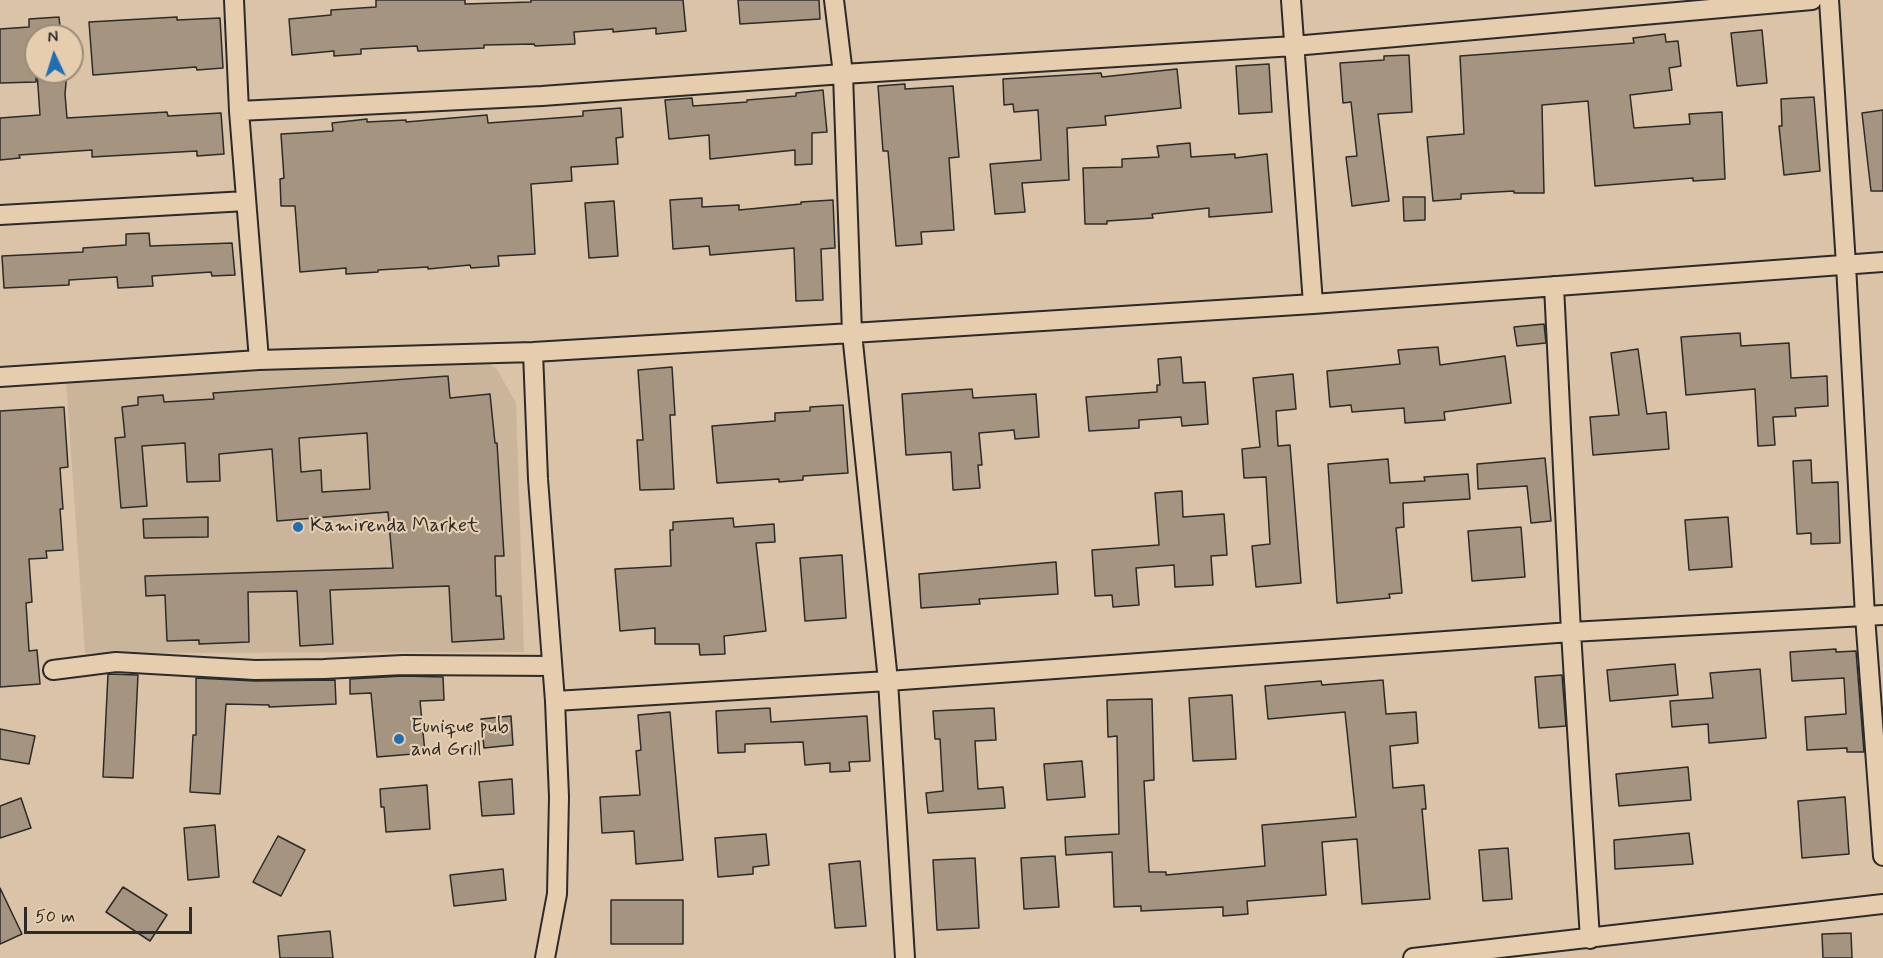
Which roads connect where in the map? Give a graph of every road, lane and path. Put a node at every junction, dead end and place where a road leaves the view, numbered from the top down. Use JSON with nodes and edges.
{"nodes":[{"id":1,"x":234,"y":0,"type":"edge"},
{"id":2,"x":834,"y":0,"type":"edge"},
{"id":3,"x":1291,"y":0,"type":"edge"},
{"id":4,"x":1812,"y":0,"type":"edge"},
{"id":5,"x":1829,"y":0,"type":"edge"},
{"id":6,"x":1294,"y":46,"type":"junction"},
{"id":7,"x":843,"y":74,"type":"junction"},
{"id":8,"x":239,"y":111,"type":"junction"},
{"id":9,"x":246,"y":201,"type":"junction"},
{"id":10,"x":0,"y":215,"type":"edge"},
{"id":11,"x":1883,"y":262,"type":"edge"},
{"id":12,"x":1846,"y":265,"type":"junction"},
{"id":13,"x":1554,"y":286,"type":"junction"},
{"id":14,"x":1313,"y":304,"type":"junction"},
{"id":15,"x":852,"y":333,"type":"junction"},
{"id":16,"x":533,"y":352,"type":"junction"},
{"id":17,"x":259,"y":360,"type":"junction"},
{"id":18,"x":0,"y":377,"type":"edge"},
{"id":19,"x":1874,"y":616,"type":"edge"},
{"id":20,"x":1571,"y":632,"type":"junction"},
{"id":21,"x":552,"y":666,"type":"junction"},
{"id":22,"x":53,"y":670,"type":"dead end"},
{"id":23,"x":888,"y":681,"type":"junction"},
{"id":24,"x":555,"y":700,"type":"junction"},
{"id":25,"x":1883,"y":856,"type":"edge"},
{"id":26,"x":1883,"y":904,"type":"edge"},
{"id":27,"x":1590,"y":939,"type":"junction"},
{"id":28,"x":545,"y":958,"type":"edge"},
{"id":29,"x":904,"y":958,"type":"edge"},
{"id":30,"x":1413,"y":958,"type":"edge"}],
"edges":[{"from":1,"to":8,"type":"street"},
{"from":2,"to":7,"type":"street"},
{"from":3,"to":6,"type":"street"},
{"from":4,"to":6,"type":"street"},
{"from":5,"to":12,"type":"street"},
{"from":6,"to":7,"type":"street"},
{"from":6,"to":14,"type":"street"},
{"from":7,"to":8,"type":"street"},
{"from":7,"to":15,"type":"street"},
{"from":8,"to":9,"type":"street"},
{"from":9,"to":10,"type":"street"},
{"from":9,"to":17,"type":"street"},
{"from":11,"to":12,"type":"street"},
{"from":12,"to":13,"type":"street"},
{"from":12,"to":19,"type":"street"},
{"from":13,"to":14,"type":"street"},
{"from":13,"to":20,"type":"street"},
{"from":14,"to":15,"type":"street"},
{"from":15,"to":16,"type":"street"},
{"from":15,"to":23,"type":"street"},
{"from":16,"to":17,"type":"street"},
{"from":16,"to":21,"type":"street"},
{"from":17,"to":18,"type":"street"},
{"from":19,"to":20,"type":"street"},
{"from":19,"to":25,"type":"street"},
{"from":20,"to":23,"type":"street"},
{"from":20,"to":27,"type":"street"},
{"from":21,"to":22,"type":"street"},
{"from":21,"to":24,"type":"street"},
{"from":23,"to":24,"type":"street"},
{"from":23,"to":29,"type":"street"},
{"from":24,"to":28,"type":"street"},
{"from":26,"to":27,"type":"street"},
{"from":27,"to":30,"type":"street"}]}
